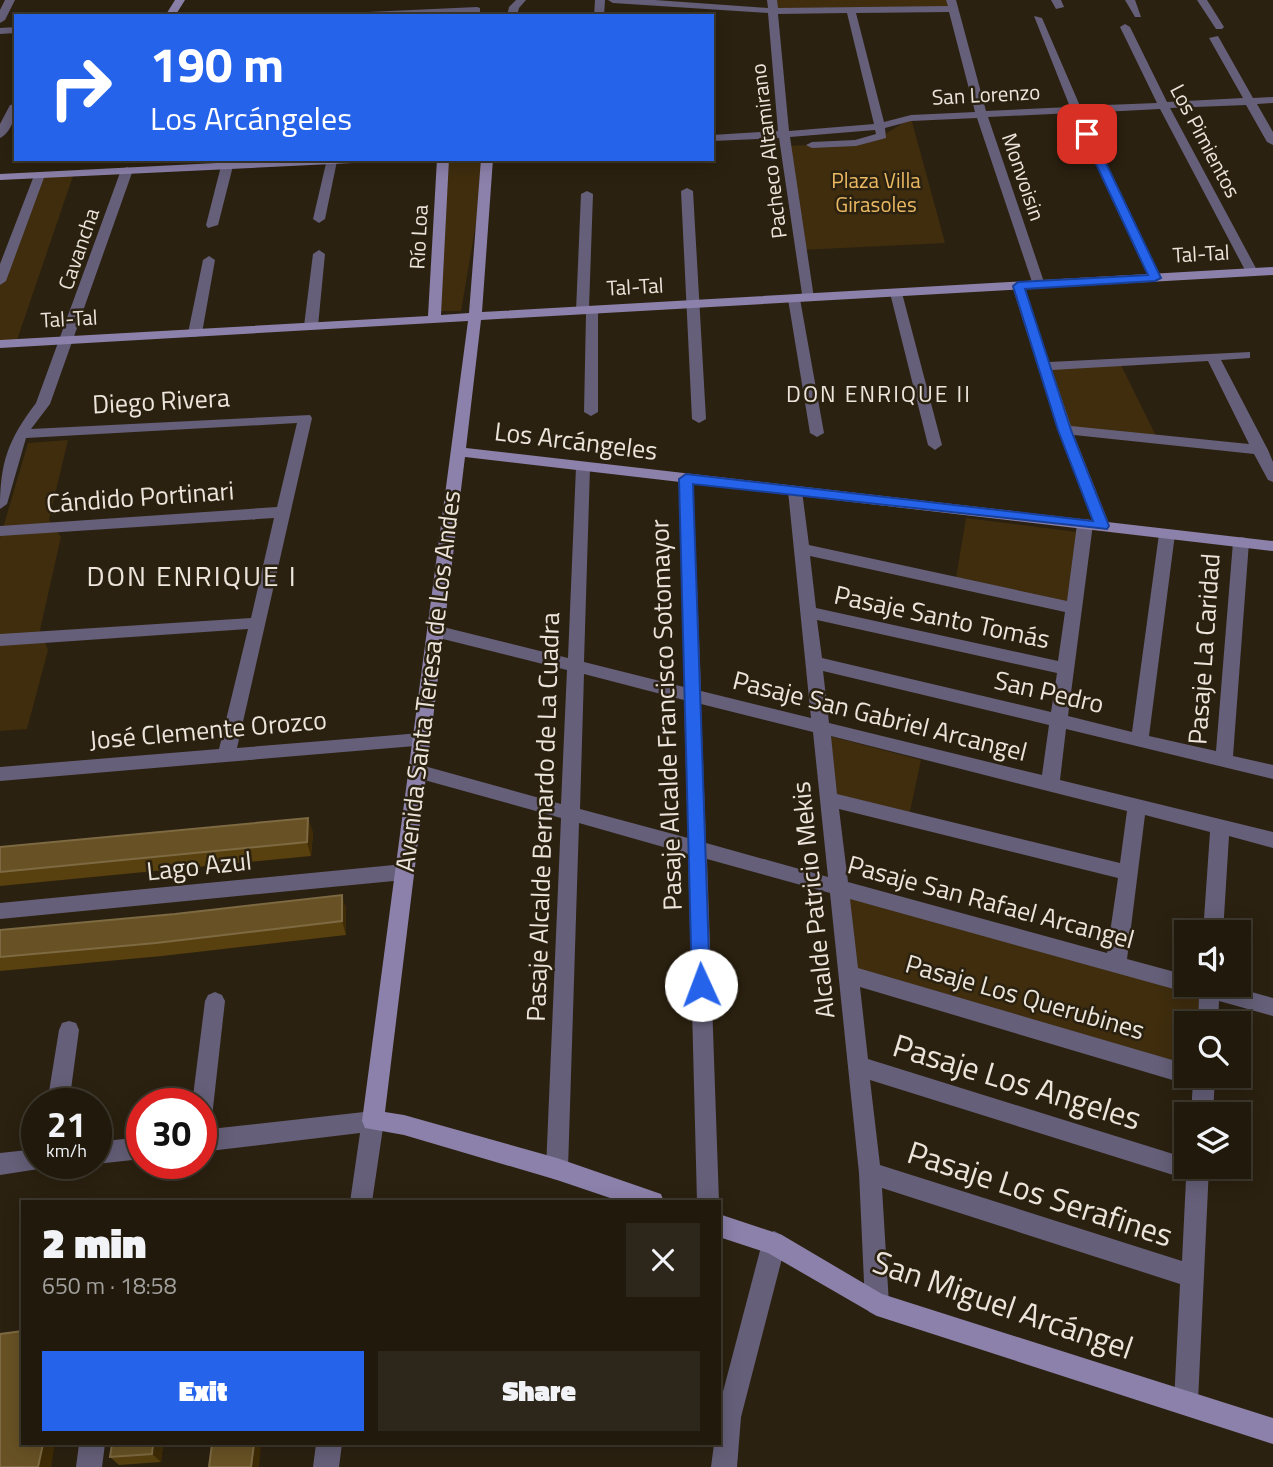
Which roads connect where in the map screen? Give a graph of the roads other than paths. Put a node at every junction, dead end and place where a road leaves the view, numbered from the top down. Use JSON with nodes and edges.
{"nodes":[{"id":1,"x":9,"y":0,"type":"edge"},
{"id":2,"x":522,"y":0,"type":"edge"},
{"id":3,"x":613,"y":0,"type":"edge"},
{"id":4,"x":1130,"y":0,"type":"edge"},
{"id":5,"x":1202,"y":0,"type":"edge"},
{"id":6,"x":952,"y":5,"type":"edge"},
{"id":7,"x":455,"y":6,"type":"edge"},
{"id":8,"x":773,"y":6,"type":"edge"},
{"id":9,"x":477,"y":10,"type":"dead end"},
{"id":10,"x":682,"y":11,"type":"edge"},
{"id":11,"x":851,"y":11,"type":"junction"},
{"id":12,"x":438,"y":14,"type":"edge"},
{"id":13,"x":512,"y":14,"type":"edge"},
{"id":14,"x":1138,"y":15,"type":"dead end"},
{"id":15,"x":1037,"y":18,"type":"dead end"},
{"id":16,"x":0,"y":20,"type":"edge"},
{"id":17,"x":1125,"y":27,"type":"dead end"},
{"id":18,"x":1219,"y":27,"type":"dead end"},
{"id":19,"x":1213,"y":38,"type":"dead end"},
{"id":20,"x":1273,"y":100,"type":"edge"},
{"id":21,"x":1248,"y":101,"type":"junction"},
{"id":22,"x":1163,"y":105,"type":"junction"},
{"id":23,"x":14,"y":107,"type":"dead end"},
{"id":24,"x":1076,"y":109,"type":"junction"},
{"id":25,"x":981,"y":114,"type":"junction"},
{"id":26,"x":881,"y":131,"type":"junction"},
{"id":27,"x":0,"y":135,"type":"edge"},
{"id":28,"x":714,"y":138,"type":"edge"},
{"id":29,"x":785,"y":141,"type":"junction"},
{"id":30,"x":1273,"y":142,"type":"edge"},
{"id":31,"x":714,"y":150,"type":"edge"},
{"id":32,"x":94,"y":161,"type":"edge"},
{"id":33,"x":312,"y":161,"type":"edge"},
{"id":34,"x":331,"y":161,"type":"joint"},
{"id":35,"x":443,"y":161,"type":"edge"},
{"id":36,"x":487,"y":161,"type":"edge"},
{"id":37,"x":211,"y":163,"type":"edge"},
{"id":38,"x":227,"y":166,"type":"junction"},
{"id":39,"x":127,"y":170,"type":"junction"},
{"id":40,"x":88,"y":172,"type":"junction"},
{"id":41,"x":39,"y":174,"type":"junction"},
{"id":42,"x":0,"y":177,"type":"edge"},
{"id":43,"x":687,"y":191,"type":"dead end"},
{"id":44,"x":587,"y":194,"type":"dead end"},
{"id":45,"x":319,"y":219,"type":"dead end"},
{"id":46,"x":212,"y":225,"type":"dead end"},
{"id":47,"x":318,"y":254,"type":"dead end"},
{"id":48,"x":209,"y":260,"type":"dead end"},
{"id":49,"x":1273,"y":271,"type":"edge"},
{"id":50,"x":1252,"y":272,"type":"junction"},
{"id":51,"x":1155,"y":278,"type":"junction"},
{"id":52,"x":0,"y":281,"type":"edge"},
{"id":53,"x":1039,"y":285,"type":"junction"},
{"id":54,"x":1018,"y":286,"type":"junction"},
{"id":55,"x":896,"y":293,"type":"junction"},
{"id":56,"x":801,"y":299,"type":"junction"},
{"id":57,"x":692,"y":305,"type":"junction"},
{"id":58,"x":587,"y":311,"type":"junction"},
{"id":59,"x":435,"y":317,"type":"junction"},
{"id":60,"x":475,"y":318,"type":"junction"},
{"id":61,"x":311,"y":326,"type":"junction"},
{"id":62,"x":195,"y":332,"type":"junction"},
{"id":63,"x":68,"y":340,"type":"junction"},
{"id":64,"x":0,"y":344,"type":"edge"},
{"id":65,"x":1245,"y":355,"type":"dead end"},
{"id":66,"x":1213,"y":357,"type":"junction"},
{"id":67,"x":1043,"y":366,"type":"junction"},
{"id":68,"x":591,"y":412,"type":"dead end"},
{"id":69,"x":699,"y":419,"type":"dead end"},
{"id":70,"x":1065,"y":430,"type":"junction"},
{"id":71,"x":817,"y":433,"type":"dead end"},
{"id":72,"x":20,"y":434,"type":"junction"},
{"id":73,"x":935,"y":445,"type":"dead end"},
{"id":74,"x":1261,"y":450,"type":"junction"},
{"id":75,"x":458,"y":452,"type":"junction"},
{"id":76,"x":583,"y":467,"type":"junction"},
{"id":77,"x":1273,"y":477,"type":"edge"},
{"id":78,"x":686,"y":479,"type":"junction"},
{"id":79,"x":795,"y":491,"type":"junction"},
{"id":80,"x":0,"y":504,"type":"edge"},
{"id":81,"x":283,"y":512,"type":"junction"},
{"id":82,"x":1094,"y":525,"type":"junction"},
{"id":83,"x":0,"y":531,"type":"edge"},
{"id":84,"x":1167,"y":534,"type":"junction"},
{"id":85,"x":1241,"y":542,"type":"junction"},
{"id":86,"x":1273,"y":547,"type":"edge"},
{"id":87,"x":801,"y":549,"type":"junction"},
{"id":88,"x":1074,"y":608,"type":"junction"},
{"id":89,"x":808,"y":612,"type":"junction"},
{"id":90,"x":257,"y":623,"type":"junction"},
{"id":91,"x":435,"y":631,"type":"junction"},
{"id":92,"x":0,"y":640,"type":"edge"},
{"id":93,"x":814,"y":663,"type":"junction"},
{"id":94,"x":575,"y":667,"type":"junction"},
{"id":95,"x":1066,"y":669,"type":"junction"},
{"id":96,"x":692,"y":696,"type":"junction"},
{"id":97,"x":1059,"y":721,"type":"junction"},
{"id":98,"x":821,"y":728,"type":"junction"},
{"id":99,"x":421,"y":740,"type":"junction"},
{"id":100,"x":1140,"y":741,"type":"junction"},
{"id":101,"x":227,"y":755,"type":"junction"},
{"id":102,"x":1224,"y":761,"type":"junction"},
{"id":103,"x":417,"y":771,"type":"junction"},
{"id":104,"x":1273,"y":772,"type":"edge"},
{"id":105,"x":0,"y":774,"type":"edge"},
{"id":106,"x":1050,"y":785,"type":"junction"},
{"id":107,"x":828,"y":799,"type":"junction"},
{"id":108,"x":1137,"y":807,"type":"junction"},
{"id":109,"x":568,"y":813,"type":"junction"},
{"id":110,"x":1220,"y":827,"type":"junction"},
{"id":111,"x":1273,"y":840,"type":"edge"},
{"id":112,"x":696,"y":848,"type":"junction"},
{"id":113,"x":404,"y":872,"type":"junction"},
{"id":114,"x":1128,"y":873,"type":"junction"},
{"id":115,"x":836,"y":887,"type":"junction"},
{"id":116,"x":0,"y":911,"type":"edge"},
{"id":117,"x":1214,"y":920,"type":"edge"},
{"id":118,"x":1116,"y":964,"type":"junction"},
{"id":119,"x":848,"y":974,"type":"junction"},
{"id":120,"x":1174,"y":981,"type":"edge"},
{"id":121,"x":1238,"y":997,"type":"edge"},
{"id":122,"x":215,"y":1001,"type":"dead end"},
{"id":123,"x":1273,"y":1007,"type":"edge"},
{"id":124,"x":69,"y":1030,"type":"dead end"},
{"id":125,"x":858,"y":1066,"type":"junction"},
{"id":126,"x":1174,"y":1069,"type":"edge"},
{"id":127,"x":60,"y":1088,"type":"edge"},
{"id":128,"x":204,"y":1088,"type":"edge"},
{"id":129,"x":373,"y":1121,"type":"junction"},
{"id":130,"x":217,"y":1139,"type":"edge"},
{"id":131,"x":21,"y":1162,"type":"edge"},
{"id":132,"x":1174,"y":1162,"type":"edge"},
{"id":133,"x":0,"y":1164,"type":"edge"},
{"id":134,"x":557,"y":1170,"type":"junction"},
{"id":135,"x":870,"y":1173,"type":"junction"},
{"id":136,"x":1197,"y":1179,"type":"edge"},
{"id":137,"x":361,"y":1200,"type":"edge"},
{"id":138,"x":647,"y":1200,"type":"edge"},
{"id":139,"x":708,"y":1200,"type":"edge"},
{"id":140,"x":721,"y":1226,"type":"edge"},
{"id":141,"x":774,"y":1243,"type":"junction"},
{"id":142,"x":1191,"y":1275,"type":"junction"},
{"id":143,"x":877,"y":1304,"type":"junction"},
{"id":144,"x":1186,"y":1402,"type":"junction"},
{"id":145,"x":1273,"y":1431,"type":"edge"},
{"id":146,"x":92,"y":1445,"type":"edge"},
{"id":147,"x":329,"y":1445,"type":"edge"},
{"id":148,"x":89,"y":1467,"type":"edge"},
{"id":149,"x":326,"y":1467,"type":"edge"},
{"id":150,"x":724,"y":1467,"type":"edge"}],
"edges":[{"from":1,"to":16,"type":"street"},
{"from":2,"to":13,"type":"street"},
{"from":3,"to":10,"type":"street"},
{"from":4,"to":14,"type":"street"},
{"from":5,"to":18,"type":"street"},
{"from":6,"to":11,"type":"street"},
{"from":6,"to":25,"type":"street","name":"Monvoisin"},
{"from":7,"to":9,"type":"street"},
{"from":7,"to":12,"type":"street"},
{"from":8,"to":10,"type":"street"},
{"from":8,"to":11,"type":"street"},
{"from":8,"to":29,"type":"street","name":"Pacheco Altamirano"},
{"from":11,"to":26,"type":"street"},
{"from":15,"to":24,"type":"street"},
{"from":17,"to":22,"type":"street","name":"Los Pimientos"},
{"from":19,"to":21,"type":"street"},
{"from":20,"to":21,"type":"street","name":"San Lorenzo"},
{"from":21,"to":22,"type":"street","name":"San Lorenzo"},
{"from":21,"to":30,"type":"street"},
{"from":22,"to":24,"type":"street","name":"San Lorenzo"},
{"from":22,"to":50,"type":"street","name":"Los Pimientos"},
{"from":23,"to":27,"type":"street"},
{"from":24,"to":25,"type":"street","name":"San Lorenzo"},
{"from":24,"to":51,"type":"street"},
{"from":25,"to":26,"type":"street","name":"San Lorenzo"},
{"from":25,"to":53,"type":"street","name":"Monvoisin"},
{"from":26,"to":29,"type":"street","name":"San Lorenzo"},
{"from":28,"to":29,"type":"street","name":"San Lorenzo"},
{"from":29,"to":31,"type":"street","name":"San Lorenzo"},
{"from":29,"to":56,"type":"street","name":"Pacheco Altamirano"},
{"from":32,"to":40,"type":"street"},
{"from":33,"to":34,"type":"street"},
{"from":33,"to":38,"type":"street"},
{"from":34,"to":45,"type":"street"},
{"from":35,"to":59,"type":"street","name":"Río Loa"},
{"from":36,"to":60,"type":"street","name":"Avenida Santa Teresa de Los Andes"},
{"from":37,"to":38,"type":"street"},
{"from":37,"to":39,"type":"street"},
{"from":38,"to":46,"type":"street"},
{"from":39,"to":40,"type":"street"},
{"from":39,"to":63,"type":"street","name":"Cavancha"},
{"from":40,"to":41,"type":"street"},
{"from":41,"to":42,"type":"street"},
{"from":41,"to":52,"type":"street"},
{"from":43,"to":57,"type":"street"},
{"from":44,"to":58,"type":"street"},
{"from":47,"to":61,"type":"street"},
{"from":48,"to":62,"type":"street"},
{"from":49,"to":50,"type":"street","name":"Tal-Tal"},
{"from":50,"to":51,"type":"street","name":"Tal-Tal"},
{"from":51,"to":53,"type":"street","name":"Tal-Tal"},
{"from":53,"to":54,"type":"street","name":"Tal-Tal"},
{"from":54,"to":55,"type":"street","name":"Tal-Tal"},
{"from":54,"to":67,"type":"street"},
{"from":55,"to":56,"type":"street","name":"Tal-Tal"},
{"from":55,"to":73,"type":"street"},
{"from":56,"to":57,"type":"street","name":"Tal-Tal"},
{"from":56,"to":71,"type":"street","name":"Pacheco Altamirano"},
{"from":57,"to":58,"type":"street","name":"Tal-Tal"},
{"from":57,"to":69,"type":"street"},
{"from":58,"to":60,"type":"street","name":"Tal-Tal"},
{"from":58,"to":68,"type":"street"},
{"from":59,"to":60,"type":"street","name":"Tal-Tal"},
{"from":59,"to":61,"type":"street","name":"Tal-Tal"},
{"from":60,"to":75,"type":"street","name":"Avenida Santa Teresa de Los Andes"},
{"from":61,"to":62,"type":"street","name":"Tal-Tal"},
{"from":62,"to":63,"type":"street","name":"Tal-Tal"},
{"from":63,"to":64,"type":"street","name":"Tal-Tal"},
{"from":63,"to":72,"type":"street","name":"Cavancha"},
{"from":65,"to":66,"type":"street"},
{"from":66,"to":67,"type":"street"},
{"from":66,"to":74,"type":"street"},
{"from":67,"to":70,"type":"street"},
{"from":70,"to":74,"type":"street"},
{"from":70,"to":82,"type":"street"},
{"from":72,"to":80,"type":"street"},
{"from":72,"to":81,"type":"street","name":"Diego Rivera"},
{"from":74,"to":77,"type":"street"},
{"from":75,"to":76,"type":"street","name":"Los Arcángeles"},
{"from":75,"to":91,"type":"street","name":"Avenida Santa Teresa de Los Andes"},
{"from":76,"to":78,"type":"street","name":"Los Arcángeles"},
{"from":76,"to":94,"type":"street","name":"Pasaje Alcalde Bernardo de La Cuadra"},
{"from":78,"to":79,"type":"street","name":"Los Arcángeles"},
{"from":78,"to":96,"type":"street","name":"Pasaje Alcalde Francisco Sotomayor"},
{"from":79,"to":82,"type":"street","name":"Los Arcángeles"},
{"from":79,"to":87,"type":"street","name":"Alcalde Patricio Mekis"},
{"from":81,"to":83,"type":"street","name":"Cándido Portinari"},
{"from":81,"to":90,"type":"street"},
{"from":82,"to":84,"type":"street","name":"Los Arcángeles"},
{"from":82,"to":88,"type":"street"},
{"from":84,"to":85,"type":"street","name":"Los Arcángeles"},
{"from":84,"to":100,"type":"street"},
{"from":85,"to":86,"type":"street","name":"Los Arcángeles"},
{"from":85,"to":102,"type":"street","name":"Pasaje La Caridad"},
{"from":87,"to":88,"type":"street"},
{"from":87,"to":89,"type":"street","name":"Alcalde Patricio Mekis"},
{"from":88,"to":95,"type":"street"},
{"from":89,"to":93,"type":"street","name":"Alcalde Patricio Mekis"},
{"from":89,"to":95,"type":"street","name":"Pasaje Santo Tomás"},
{"from":90,"to":92,"type":"street"},
{"from":90,"to":101,"type":"street"},
{"from":91,"to":94,"type":"street","name":"Pasaje San Gabriel Arcangel"},
{"from":91,"to":99,"type":"street","name":"Avenida Santa Teresa de Los Andes"},
{"from":93,"to":97,"type":"street","name":"San Pedro"},
{"from":93,"to":98,"type":"street","name":"Alcalde Patricio Mekis"},
{"from":94,"to":96,"type":"street","name":"Pasaje San Gabriel Arcangel"},
{"from":94,"to":109,"type":"street","name":"Pasaje Alcalde Bernardo de La Cuadra"},
{"from":95,"to":97,"type":"street"},
{"from":96,"to":98,"type":"street","name":"Pasaje San Gabriel Arcangel"},
{"from":96,"to":112,"type":"street","name":"Pasaje Alcalde Francisco Sotomayor"},
{"from":97,"to":100,"type":"street","name":"San Pedro"},
{"from":97,"to":106,"type":"street"},
{"from":98,"to":106,"type":"street","name":"Pasaje San Gabriel Arcangel"},
{"from":98,"to":107,"type":"street","name":"Alcalde Patricio Mekis"},
{"from":99,"to":101,"type":"street","name":"José Clemente Orozco"},
{"from":99,"to":103,"type":"street","name":"Avenida Santa Teresa de Los Andes"},
{"from":100,"to":102,"type":"street","name":"San Pedro"},
{"from":101,"to":105,"type":"street","name":"José Clemente Orozco"},
{"from":102,"to":104,"type":"street","name":"San Pedro"},
{"from":103,"to":109,"type":"street","name":"Pasaje San Rafael Arcangel"},
{"from":103,"to":113,"type":"street","name":"Avenida Santa Teresa de Los Andes"},
{"from":106,"to":108,"type":"street","name":"Pasaje San Gabriel Arcangel"},
{"from":107,"to":114,"type":"street"},
{"from":107,"to":115,"type":"street","name":"Alcalde Patricio Mekis"},
{"from":108,"to":110,"type":"street","name":"Pasaje San Gabriel Arcangel"},
{"from":108,"to":114,"type":"street"},
{"from":109,"to":112,"type":"street","name":"Pasaje San Rafael Arcangel"},
{"from":109,"to":134,"type":"street","name":"Pasaje Alcalde Bernardo de La Cuadra"},
{"from":110,"to":111,"type":"street","name":"Pasaje San Gabriel Arcangel"},
{"from":110,"to":117,"type":"street"},
{"from":112,"to":115,"type":"street","name":"Pasaje San Rafael Arcangel"},
{"from":112,"to":139,"type":"street","name":"Pasaje Alcalde Francisco Sotomayor"},
{"from":113,"to":116,"type":"street","name":"Lago Azul"},
{"from":113,"to":129,"type":"street","name":"Avenida Santa Teresa de Los Andes"},
{"from":114,"to":118,"type":"street"},
{"from":115,"to":118,"type":"street","name":"Pasaje San Rafael Arcangel"},
{"from":115,"to":119,"type":"street","name":"Alcalde Patricio Mekis"},
{"from":118,"to":120,"type":"street","name":"Pasaje San Rafael Arcangel"},
{"from":119,"to":125,"type":"street","name":"Alcalde Patricio Mekis"},
{"from":119,"to":126,"type":"street","name":"Pasaje Los Querubines"},
{"from":121,"to":123,"type":"street"},
{"from":122,"to":128,"type":"street"},
{"from":124,"to":127,"type":"street"},
{"from":125,"to":132,"type":"street","name":"Pasaje Los Angeles"},
{"from":125,"to":135,"type":"street","name":"Alcalde Patricio Mekis"},
{"from":129,"to":130,"type":"street"},
{"from":129,"to":134,"type":"street"},
{"from":129,"to":137,"type":"street","name":"Avenida Santa Teresa de Los Andes"},
{"from":131,"to":133,"type":"street"},
{"from":134,"to":138,"type":"street"},
{"from":135,"to":142,"type":"street","name":"Pasaje Los Serafines"},
{"from":135,"to":143,"type":"street","name":"Alcalde Patricio Mekis"},
{"from":136,"to":142,"type":"street"},
{"from":140,"to":141,"type":"street","name":"San Miguel Arcángel"},
{"from":141,"to":143,"type":"street","name":"San Miguel Arcángel"},
{"from":141,"to":150,"type":"street"},
{"from":142,"to":144,"type":"street"},
{"from":143,"to":144,"type":"street","name":"San Miguel Arcángel"},
{"from":144,"to":145,"type":"street","name":"San Miguel Arcángel"},
{"from":146,"to":148,"type":"street"},
{"from":147,"to":149,"type":"street"}]}
